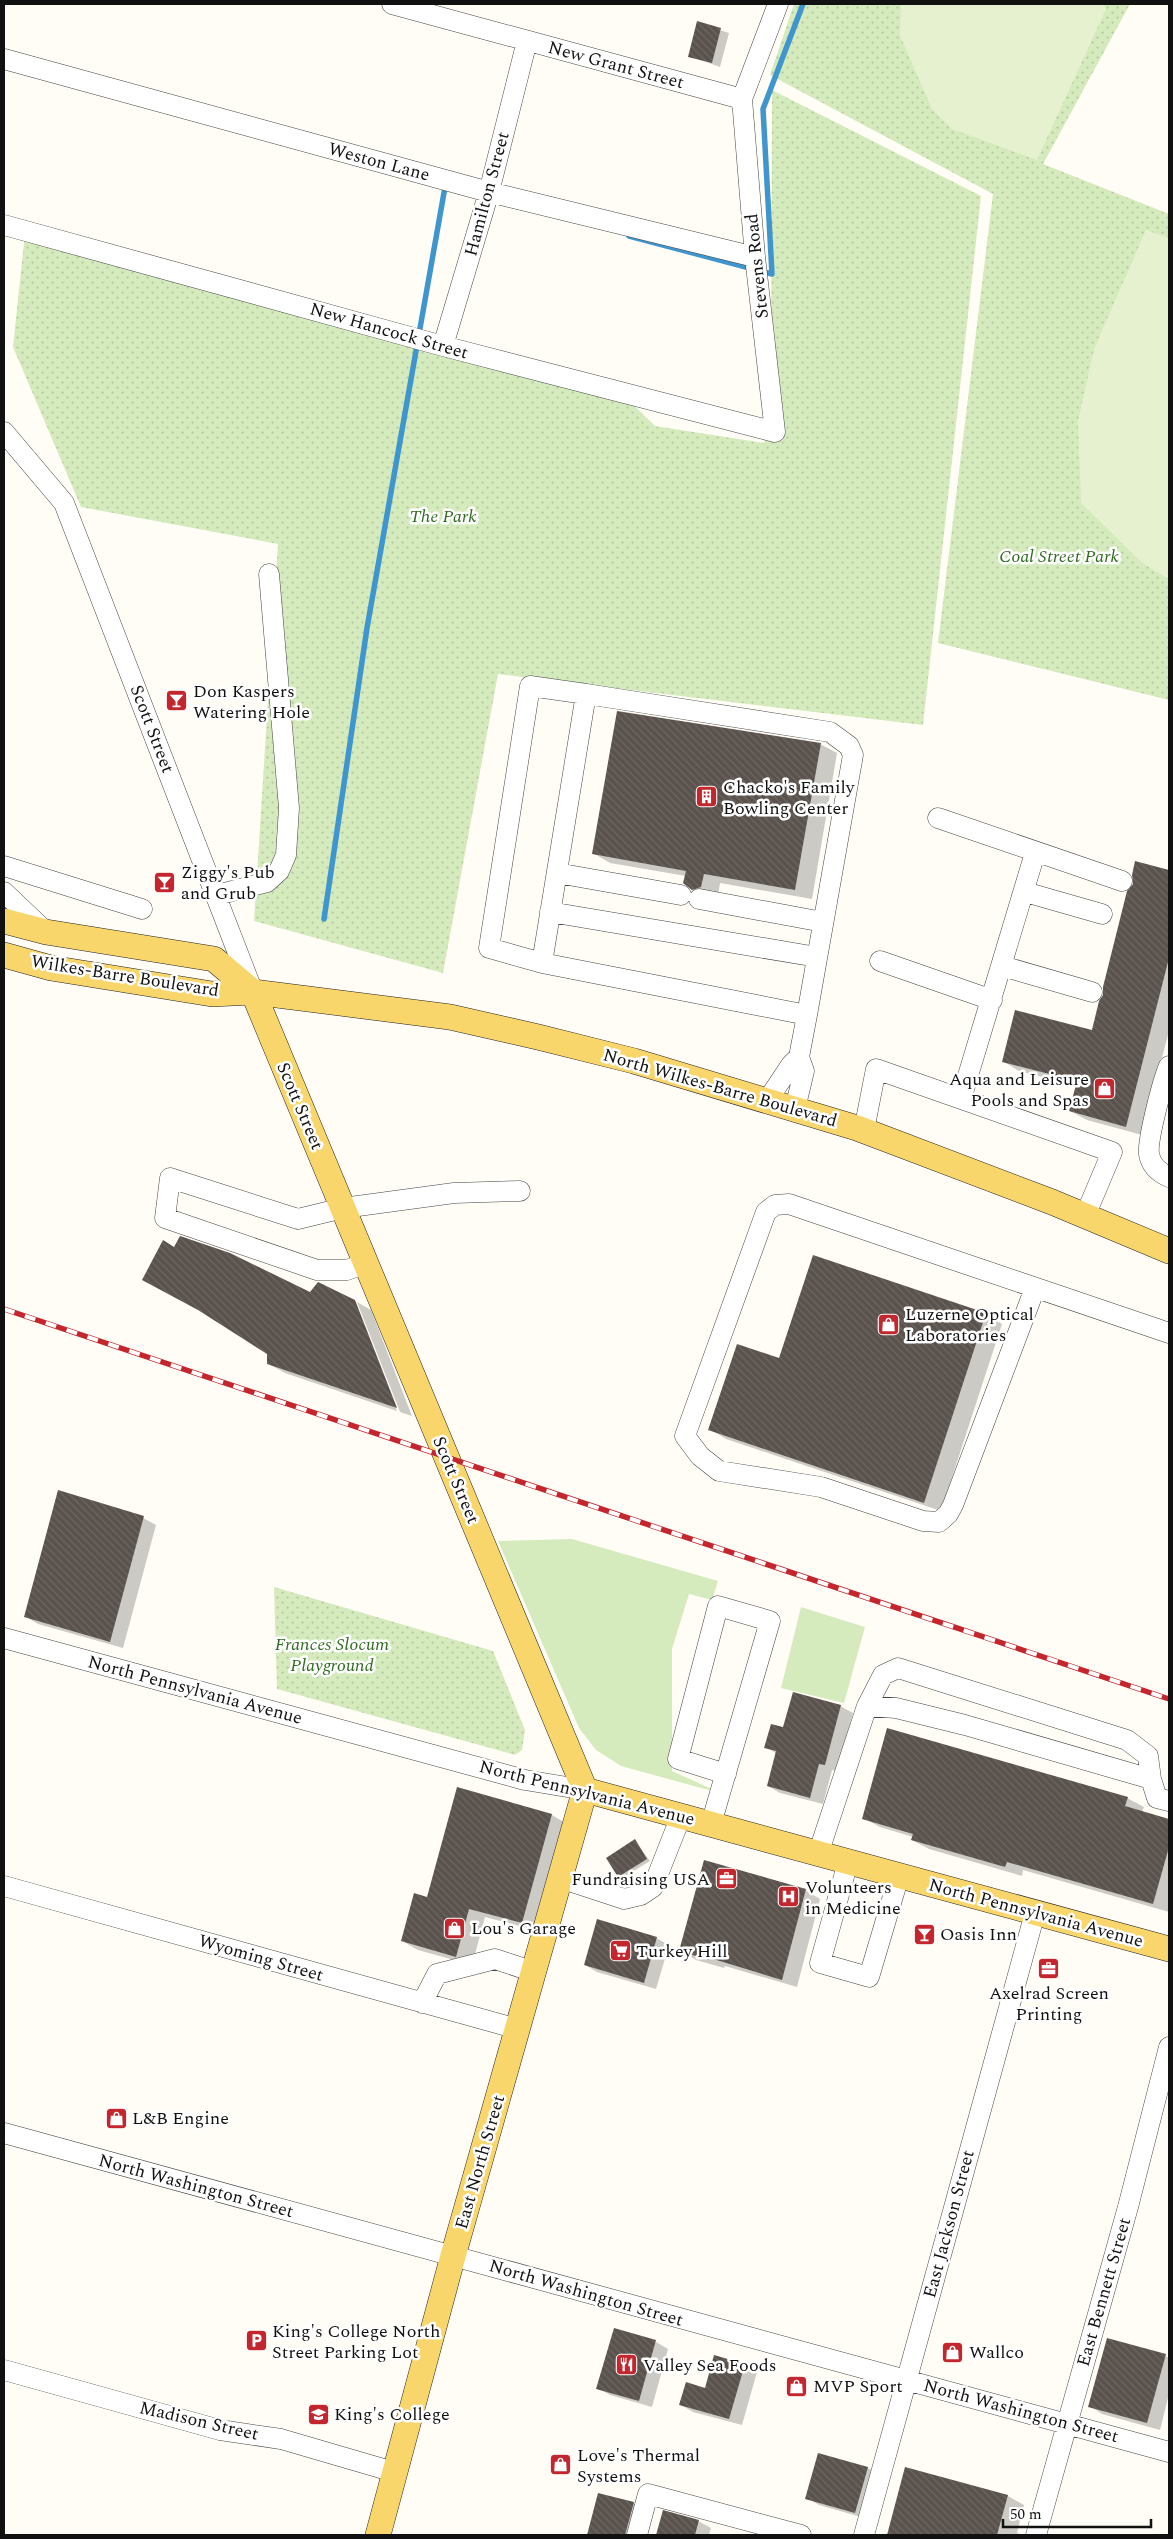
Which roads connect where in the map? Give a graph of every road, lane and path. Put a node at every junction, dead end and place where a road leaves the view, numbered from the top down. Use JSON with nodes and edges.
{"nodes":[{"id":1,"x":392,"y":4,"type":"edge"},
{"id":2,"x":778,"y":4,"type":"edge"},
{"id":3,"x":527,"y":41,"type":"junction"},
{"id":4,"x":4,"y":58,"type":"edge"},
{"id":5,"x":742,"y":99,"type":"junction"},
{"id":6,"x":488,"y":192,"type":"junction"},
{"id":7,"x":4,"y":225,"type":"edge"},
{"id":8,"x":755,"y":257,"type":"junction"},
{"id":9,"x":443,"y":346,"type":"junction"},
{"id":10,"x":4,"y":432,"type":"edge"},
{"id":11,"x":775,"y":432,"type":"joint"},
{"id":12,"x":269,"y":574,"type":"dead end"},
{"id":13,"x":586,"y":694,"type":"junction"},
{"id":14,"x":938,"y":818,"type":"dead end"},
{"id":15,"x":1035,"y":853,"type":"junction"},
{"id":16,"x":4,"y":866,"type":"edge"},
{"id":17,"x":557,"y":873,"type":"junction"},
{"id":18,"x":1122,"y":881,"type":"dead end"},
{"id":19,"x":4,"y":892,"type":"edge"},
{"id":20,"x":1025,"y":892,"type":"junction"},
{"id":21,"x":216,"y":895,"type":"junction"},
{"id":22,"x":142,"y":909,"type":"dead end"},
{"id":23,"x":550,"y":912,"type":"junction"},
{"id":24,"x":1102,"y":914,"type":"dead end"},
{"id":25,"x":4,"y":921,"type":"edge"},
{"id":26,"x":823,"y":922,"type":"junction"},
{"id":27,"x":46,"y":932,"type":"junction"},
{"id":28,"x":4,"y":955,"type":"edge"},
{"id":29,"x":817,"y":957,"type":"junction"},
{"id":30,"x":880,"y":961,"type":"dead end"},
{"id":31,"x":542,"y":964,"type":"junction"},
{"id":32,"x":1002,"y":966,"type":"junction"},
{"id":33,"x":253,"y":992,"type":"junction"},
{"id":34,"x":1092,"y":992,"type":"dead end"},
{"id":35,"x":992,"y":1000,"type":"junction"},
{"id":36,"x":807,"y":1015,"type":"junction"},
{"id":37,"x":799,"y":1057,"type":"junction"},
{"id":38,"x":1169,"y":1066,"type":"edge"},
{"id":39,"x":961,"y":1099,"type":"junction"},
{"id":40,"x":767,"y":1101,"type":"junction"},
{"id":41,"x":795,"y":1109,"type":"junction"},
{"id":42,"x":864,"y":1130,"type":"junction"},
{"id":43,"x":1169,"y":1177,"type":"edge"},
{"id":44,"x":520,"y":1191,"type":"dead end"},
{"id":45,"x":343,"y":1208,"type":"junction"},
{"id":46,"x":1086,"y":1216,"type":"junction"},
{"id":47,"x":1169,"y":1251,"type":"edge"},
{"id":48,"x":366,"y":1263,"type":"junction"},
{"id":49,"x":1035,"y":1288,"type":"junction"},
{"id":50,"x":1169,"y":1333,"type":"edge"},
{"id":51,"x":4,"y":1638,"type":"edge"},
{"id":52,"x":867,"y":1706,"type":"junction"},
{"id":53,"x":726,"y":1774,"type":"junction"},
{"id":54,"x":1150,"y":1780,"type":"junction"},
{"id":55,"x":585,"y":1790,"type":"junction"},
{"id":56,"x":1169,"y":1801,"type":"edge"},
{"id":57,"x":681,"y":1816,"type":"junction"},
{"id":58,"x":711,"y":1824,"type":"junction"},
{"id":59,"x":818,"y":1854,"type":"junction"},
{"id":60,"x":848,"y":1862,"type":"junction"},
{"id":61,"x":899,"y":1876,"type":"junction"},
{"id":62,"x":560,"y":1878,"type":"junction"},
{"id":63,"x":4,"y":1886,"type":"edge"},
{"id":64,"x":1035,"y":1913,"type":"junction"},
{"id":65,"x":1169,"y":1949,"type":"edge"},
{"id":66,"x":534,"y":1972,"type":"junction"},
{"id":67,"x":422,"y":2002,"type":"junction"},
{"id":68,"x":518,"y":2029,"type":"junction"},
{"id":69,"x":1169,"y":2047,"type":"edge"},
{"id":70,"x":4,"y":2133,"type":"edge"},
{"id":71,"x":453,"y":2256,"type":"junction"},
{"id":72,"x":4,"y":2370,"type":"edge"},
{"id":73,"x":906,"y":2380,"type":"junction"},
{"id":74,"x":1067,"y":2424,"type":"junction"},
{"id":75,"x":1169,"y":2452,"type":"edge"},
{"id":76,"x":394,"y":2472,"type":"junction"},
{"id":77,"x":378,"y":2535,"type":"edge"},
{"id":78,"x":637,"y":2535,"type":"edge"},
{"id":79,"x":801,"y":2535,"type":"edge"},
{"id":80,"x":864,"y":2535,"type":"edge"},
{"id":81,"x":1036,"y":2535,"type":"edge"}],
"edges":[{"from":1,"to":3,"type":"street","name":"New Grant Street"},
{"from":2,"to":5,"type":"street"},
{"from":3,"to":5,"type":"street","name":"New Grant Street"},
{"from":3,"to":6,"type":"street","name":"Hamilton Street"},
{"from":4,"to":6,"type":"street","name":"Weston Lane"},
{"from":5,"to":8,"type":"street","name":"Stevens Road"},
{"from":6,"to":8,"type":"street","name":"Weston Lane"},
{"from":6,"to":9,"type":"street","name":"Hamilton Street"},
{"from":7,"to":9,"type":"street","name":"New Hancock Street"},
{"from":8,"to":11,"type":"street","name":"Stevens Road"},
{"from":9,"to":11,"type":"street","name":"New Hancock Street"},
{"from":10,"to":21,"type":"street","name":"Scott Street"},
{"from":12,"to":21,"type":"street"},
{"from":13,"to":17,"type":"street"},
{"from":13,"to":26,"type":"street"},
{"from":13,"to":31,"type":"street"},
{"from":14,"to":15,"type":"street"},
{"from":15,"to":18,"type":"street"},
{"from":15,"to":20,"type":"street"},
{"from":16,"to":22,"type":"street"},
{"from":17,"to":23,"type":"street"},
{"from":17,"to":26,"type":"street"},
{"from":19,"to":27,"type":"street"},
{"from":20,"to":24,"type":"street"},
{"from":20,"to":32,"type":"street"},
{"from":21,"to":33,"type":"street","name":"Scott Street"},
{"from":23,"to":29,"type":"street"},
{"from":23,"to":31,"type":"street"},
{"from":25,"to":27,"type":"main road","name":"Wilkes-Barre Boulevard"},
{"from":26,"to":29,"type":"street"},
{"from":27,"to":33,"type":"main road","name":"Wilkes-Barre Boulevard"},
{"from":28,"to":33,"type":"main road","name":"Wilkes-Barre Boulevard"},
{"from":29,"to":36,"type":"street"},
{"from":30,"to":35,"type":"street"},
{"from":31,"to":36,"type":"street"},
{"from":32,"to":34,"type":"street"},
{"from":32,"to":35,"type":"street"},
{"from":33,"to":40,"type":"main road","name":"North Wilkes-Barre Boulevard"},
{"from":33,"to":45,"type":"main road","name":"Scott Street"},
{"from":35,"to":39,"type":"street"},
{"from":36,"to":37,"type":"street"},
{"from":37,"to":40,"type":"street"},
{"from":37,"to":41,"type":"street"},
{"from":38,"to":43,"type":"street"},
{"from":39,"to":42,"type":"street"},
{"from":39,"to":46,"type":"street"},
{"from":40,"to":41,"type":"main road","name":"North Wilkes-Barre Boulevard"},
{"from":41,"to":42,"type":"main road","name":"North Wilkes-Barre Boulevard"},
{"from":42,"to":46,"type":"main road","name":"North Wilkes-Barre Boulevard"},
{"from":44,"to":45,"type":"street"},
{"from":45,"to":48,"type":"main road","name":"Scott Street"},
{"from":45,"to":48,"type":"street"},
{"from":46,"to":47,"type":"main road","name":"North Wilkes-Barre Boulevard"},
{"from":48,"to":55,"type":"main road","name":"Scott Street"},
{"from":49,"to":49,"type":"street"},
{"from":49,"to":50,"type":"street"},
{"from":51,"to":55,"type":"street","name":"North Pennsylvania Avenue"},
{"from":52,"to":54,"type":"street"},
{"from":52,"to":54,"type":"street"},
{"from":52,"to":59,"type":"street"},
{"from":53,"to":53,"type":"street"},
{"from":53,"to":58,"type":"street"},
{"from":54,"to":56,"type":"street"},
{"from":55,"to":57,"type":"main road","name":"North Pennsylvania Avenue"},
{"from":55,"to":62,"type":"main road","name":"East North Street"},
{"from":57,"to":58,"type":"main road","name":"North Pennsylvania Avenue"},
{"from":57,"to":62,"type":"street"},
{"from":58,"to":59,"type":"main road","name":"North Pennsylvania Avenue"},
{"from":59,"to":60,"type":"main road","name":"North Pennsylvania Avenue"},
{"from":60,"to":61,"type":"main road","name":"North Pennsylvania Avenue"},
{"from":60,"to":61,"type":"street"},
{"from":61,"to":64,"type":"main road","name":"North Pennsylvania Avenue"},
{"from":62,"to":66,"type":"main road","name":"East North Street"},
{"from":63,"to":67,"type":"street","name":"Wyoming Street"},
{"from":64,"to":65,"type":"main road","name":"North Pennsylvania Avenue"},
{"from":64,"to":73,"type":"street","name":"East Jackson Street"},
{"from":66,"to":67,"type":"street"},
{"from":66,"to":68,"type":"main road","name":"East North Street"},
{"from":67,"to":68,"type":"street","name":"Wyoming Street"},
{"from":68,"to":71,"type":"main road","name":"East North Street"},
{"from":69,"to":74,"type":"street","name":"East Bennett Street"},
{"from":70,"to":71,"type":"street","name":"North Washington Street"},
{"from":71,"to":73,"type":"street","name":"North Washington Street"},
{"from":71,"to":76,"type":"main road","name":"East North Street"},
{"from":72,"to":76,"type":"street","name":"Madison Street"},
{"from":73,"to":74,"type":"street","name":"North Washington Street"},
{"from":73,"to":80,"type":"street","name":"East Jackson Street"},
{"from":74,"to":75,"type":"street","name":"North Washington Street"},
{"from":74,"to":81,"type":"street","name":"East Bennett Street"},
{"from":76,"to":77,"type":"main road","name":"East North Street"},
{"from":78,"to":79,"type":"street"}]}
